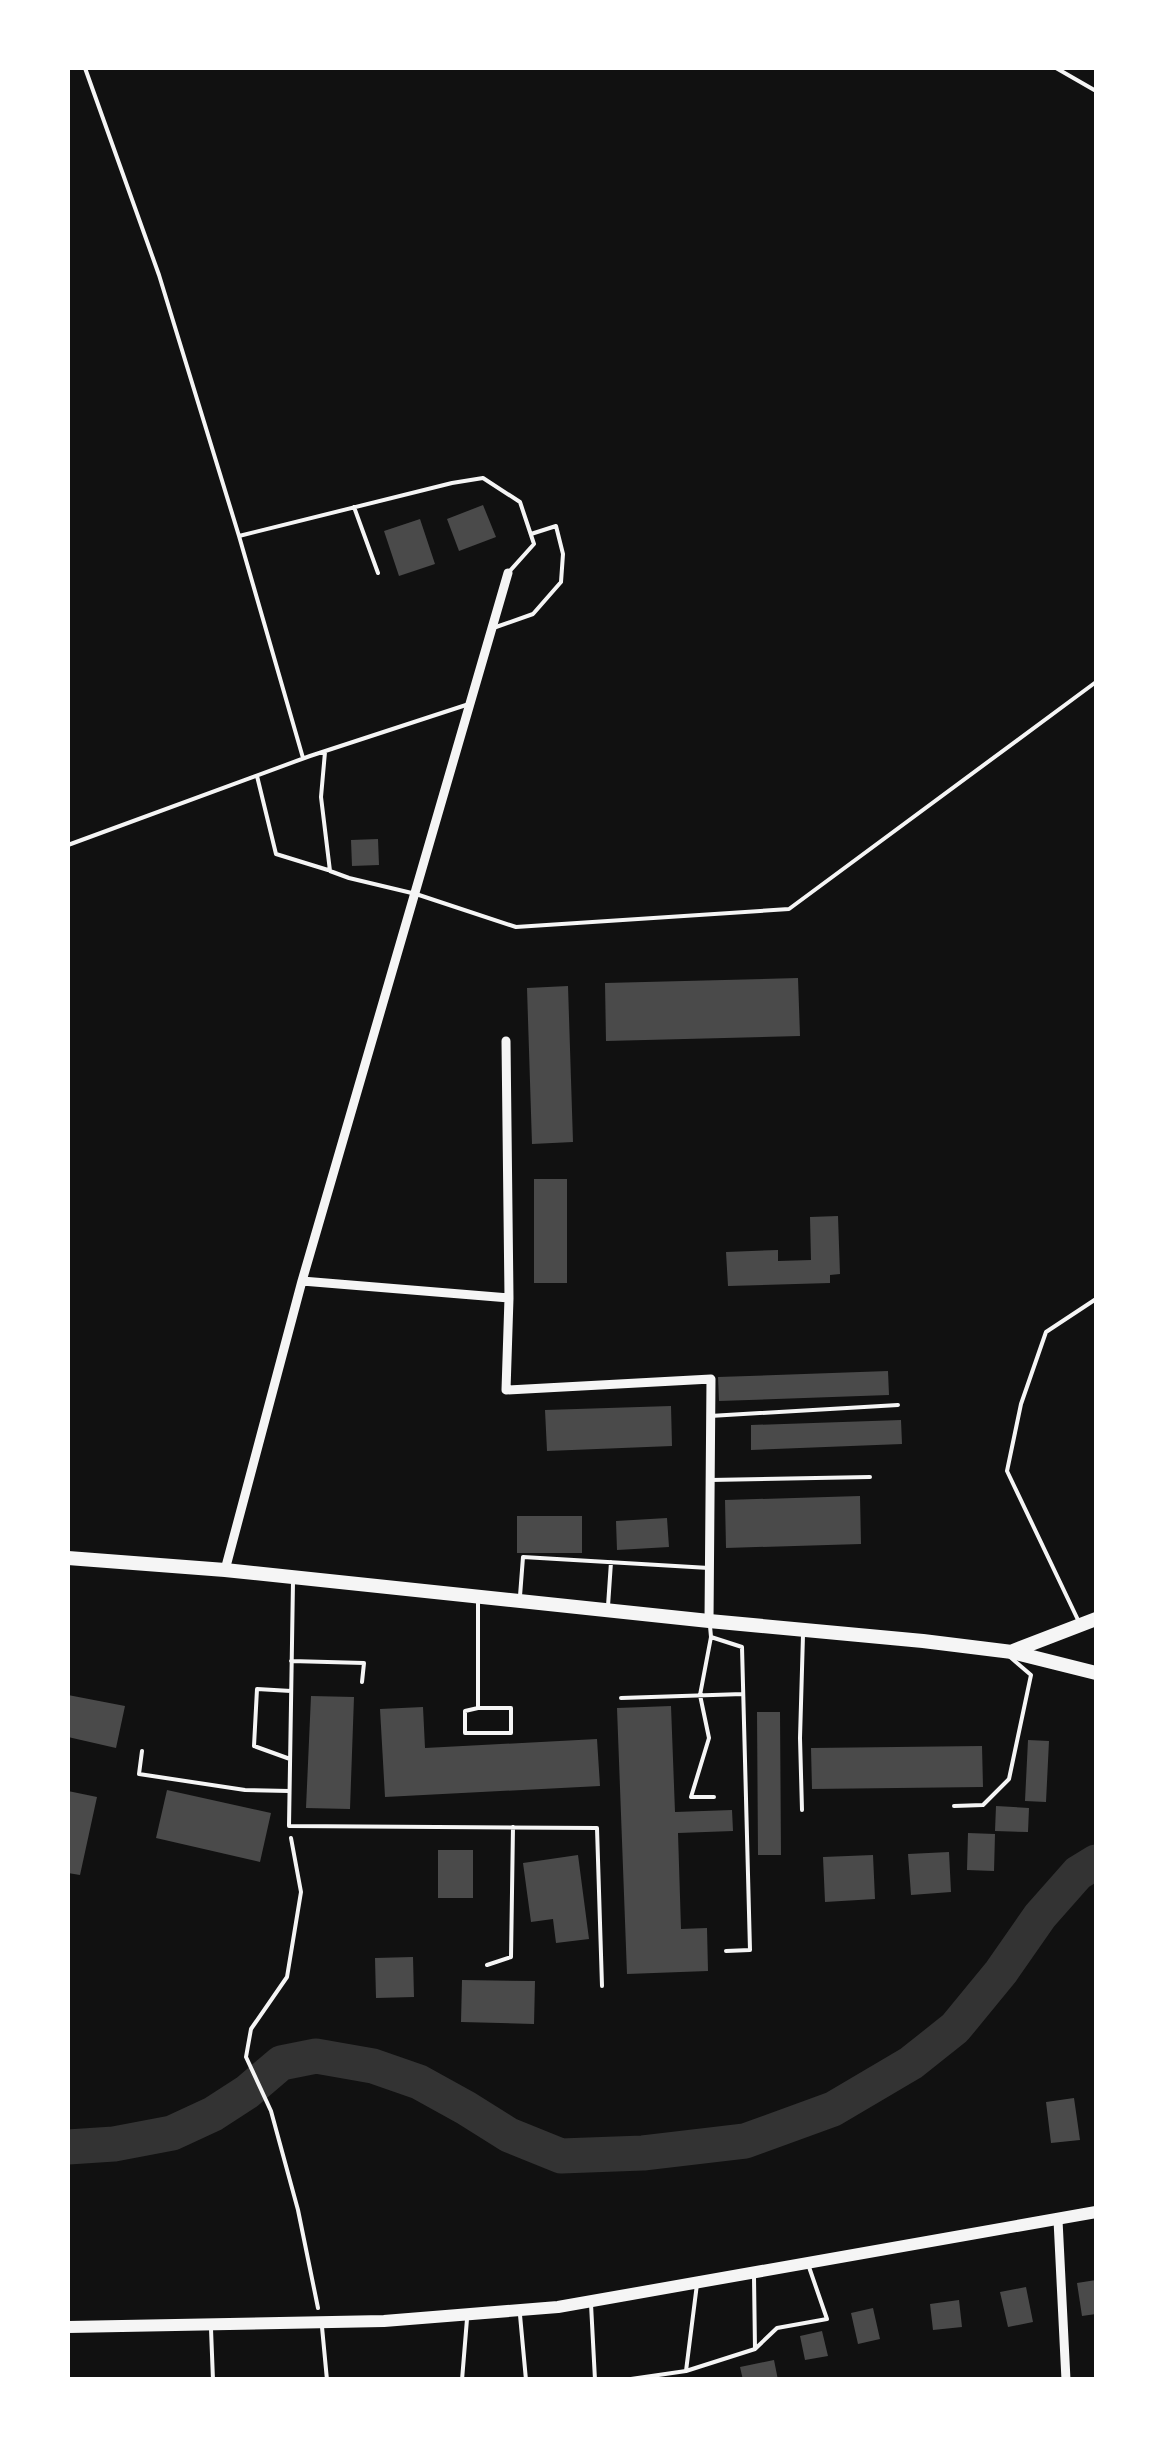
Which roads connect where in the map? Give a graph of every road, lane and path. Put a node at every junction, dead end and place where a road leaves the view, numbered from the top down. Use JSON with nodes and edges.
{"nodes":[{"id":1,"x":86,"y":68,"type":"edge"},
{"id":2,"x":1056,"y":68,"type":"edge"},
{"id":3,"x":1096,"y":91,"type":"edge"},
{"id":4,"x":354,"y":508,"type":"junction"},
{"id":5,"x":530,"y":534,"type":"junction"},
{"id":6,"x":239,"y":536,"type":"junction"},
{"id":7,"x":378,"y":573,"type":"dead end"},
{"id":8,"x":508,"y":573,"type":"joint"},
{"id":9,"x":492,"y":628,"type":"junction"},
{"id":10,"x":1096,"y":682,"type":"edge"},
{"id":11,"x":470,"y":703,"type":"junction"},
{"id":12,"x":325,"y":752,"type":"junction"},
{"id":13,"x":304,"y":759,"type":"junction"},
{"id":14,"x":257,"y":776,"type":"junction"},
{"id":15,"x":68,"y":845,"type":"edge"},
{"id":16,"x":330,"y":871,"type":"junction"},
{"id":17,"x":416,"y":894,"type":"junction"},
{"id":18,"x":506,"y":1041,"type":"dead end"},
{"id":19,"x":302,"y":1281,"type":"junction"},
{"id":20,"x":508,"y":1298,"type":"junction"},
{"id":21,"x":1096,"y":1299,"type":"edge"},
{"id":22,"x":898,"y":1405,"type":"dead end"},
{"id":23,"x":710,"y":1416,"type":"junction"},
{"id":24,"x":870,"y":1477,"type":"dead end"},
{"id":25,"x":710,"y":1480,"type":"junction"},
{"id":26,"x":68,"y":1558,"type":"edge"},
{"id":27,"x":611,"y":1562,"type":"junction"},
{"id":28,"x":709,"y":1568,"type":"junction"},
{"id":29,"x":225,"y":1570,"type":"junction"},
{"id":30,"x":293,"y":1577,"type":"junction"},
{"id":31,"x":478,"y":1596,"type":"junction"},
{"id":32,"x":519,"y":1601,"type":"junction"},
{"id":33,"x":607,"y":1610,"type":"junction"},
{"id":34,"x":1096,"y":1619,"type":"edge"},
{"id":35,"x":709,"y":1621,"type":"junction"},
{"id":36,"x":1081,"y":1626,"type":"junction"},
{"id":37,"x":803,"y":1630,"type":"junction"},
{"id":38,"x":711,"y":1637,"type":"junction"},
{"id":39,"x":1007,"y":1651,"type":"junction"},
{"id":40,"x":292,"y":1661,"type":"junction"},
{"id":41,"x":1096,"y":1674,"type":"edge"},
{"id":42,"x":362,"y":1682,"type":"dead end"},
{"id":43,"x":291,"y":1692,"type":"junction"},
{"id":44,"x":744,"y":1694,"type":"junction"},
{"id":45,"x":700,"y":1696,"type":"junction"},
{"id":46,"x":621,"y":1698,"type":"dead end"},
{"id":47,"x":478,"y":1708,"type":"junction"},
{"id":48,"x":142,"y":1751,"type":"dead end"},
{"id":49,"x":290,"y":1759,"type":"junction"},
{"id":50,"x":290,"y":1791,"type":"junction"},
{"id":51,"x":714,"y":1797,"type":"dead end"},
{"id":52,"x":954,"y":1806,"type":"dead end"},
{"id":53,"x":802,"y":1810,"type":"dead end"},
{"id":54,"x":289,"y":1826,"type":"junction"},
{"id":55,"x":514,"y":1828,"type":"junction"},
{"id":56,"x":726,"y":1951,"type":"dead end"},
{"id":57,"x":486,"y":1965,"type":"dead end"},
{"id":58,"x":602,"y":1986,"type":"dead end"},
{"id":59,"x":1096,"y":2212,"type":"edge"},
{"id":60,"x":1058,"y":2220,"type":"junction"},
{"id":61,"x":808,"y":2263,"type":"junction"},
{"id":62,"x":754,"y":2272,"type":"junction"},
{"id":63,"x":697,"y":2282,"type":"junction"},
{"id":64,"x":591,"y":2301,"type":"junction"},
{"id":65,"x":520,"y":2310,"type":"junction"},
{"id":66,"x":468,"y":2314,"type":"junction"},
{"id":67,"x":322,"y":2322,"type":"junction"},
{"id":68,"x":210,"y":2324,"type":"junction"},
{"id":69,"x":68,"y":2327,"type":"edge"},
{"id":70,"x":756,"y":2349,"type":"junction"},
{"id":71,"x":686,"y":2371,"type":"junction"},
{"id":72,"x":212,"y":2380,"type":"edge"},
{"id":73,"x":327,"y":2380,"type":"edge"},
{"id":74,"x":462,"y":2380,"type":"edge"},
{"id":75,"x":526,"y":2380,"type":"edge"},
{"id":76,"x":595,"y":2380,"type":"edge"},
{"id":77,"x":624,"y":2380,"type":"edge"},
{"id":78,"x":1066,"y":2380,"type":"edge"}],
"edges":[{"from":1,"to":6,"type":"lane"},
{"from":2,"to":3,"type":"path"},
{"from":4,"to":5,"type":"lane"},
{"from":4,"to":6,"type":"lane"},
{"from":4,"to":7,"type":"lane"},
{"from":5,"to":8,"type":"lane"},
{"from":5,"to":9,"type":"lane"},
{"from":6,"to":13,"type":"lane"},
{"from":8,"to":9,"type":"street"},
{"from":9,"to":11,"type":"street"},
{"from":10,"to":17,"type":"lane"},
{"from":11,"to":12,"type":"lane"},
{"from":11,"to":17,"type":"street"},
{"from":12,"to":13,"type":"lane"},
{"from":12,"to":16,"type":"lane"},
{"from":13,"to":14,"type":"lane"},
{"from":14,"to":15,"type":"lane"},
{"from":14,"to":16,"type":"lane"},
{"from":16,"to":17,"type":"lane"},
{"from":17,"to":19,"type":"street"},
{"from":18,"to":20,"type":"street"},
{"from":19,"to":20,"type":"street"},
{"from":19,"to":29,"type":"street"},
{"from":20,"to":23,"type":"street"},
{"from":21,"to":36,"type":"lane"},
{"from":22,"to":23,"type":"lane"},
{"from":23,"to":25,"type":"street"},
{"from":24,"to":25,"type":"lane"},
{"from":25,"to":28,"type":"street"},
{"from":26,"to":29,"type":"main road"},
{"from":27,"to":28,"type":"lane"},
{"from":27,"to":32,"type":"lane"},
{"from":27,"to":33,"type":"lane"},
{"from":28,"to":35,"type":"street"},
{"from":29,"to":30,"type":"main road"},
{"from":30,"to":31,"type":"main road"},
{"from":30,"to":40,"type":"lane"},
{"from":31,"to":32,"type":"main road"},
{"from":31,"to":47,"type":"lane"},
{"from":32,"to":33,"type":"main road"},
{"from":33,"to":35,"type":"main road"},
{"from":34,"to":36,"type":"main road"},
{"from":35,"to":37,"type":"main road"},
{"from":35,"to":38,"type":"lane"},
{"from":36,"to":39,"type":"main road"},
{"from":37,"to":39,"type":"main road"},
{"from":37,"to":53,"type":"lane"},
{"from":38,"to":44,"type":"lane"},
{"from":38,"to":45,"type":"lane"},
{"from":39,"to":41,"type":"main road"},
{"from":39,"to":52,"type":"lane"},
{"from":40,"to":42,"type":"lane"},
{"from":40,"to":43,"type":"lane"},
{"from":43,"to":49,"type":"lane"},
{"from":43,"to":49,"type":"lane"},
{"from":44,"to":45,"type":"lane"},
{"from":44,"to":56,"type":"lane"},
{"from":45,"to":46,"type":"lane"},
{"from":45,"to":51,"type":"lane"},
{"from":47,"to":47,"type":"lane"},
{"from":48,"to":50,"type":"lane"},
{"from":49,"to":50,"type":"lane"},
{"from":50,"to":54,"type":"lane"},
{"from":54,"to":55,"type":"lane"},
{"from":54,"to":67,"type":"path"},
{"from":55,"to":57,"type":"lane"},
{"from":55,"to":58,"type":"lane"},
{"from":59,"to":60,"type":"main road"},
{"from":60,"to":61,"type":"main road"},
{"from":60,"to":78,"type":"street"},
{"from":61,"to":62,"type":"main road"},
{"from":61,"to":70,"type":"lane"},
{"from":62,"to":63,"type":"main road"},
{"from":62,"to":70,"type":"lane"},
{"from":63,"to":64,"type":"main road"},
{"from":63,"to":71,"type":"lane"},
{"from":64,"to":65,"type":"main road"},
{"from":64,"to":76,"type":"lane"},
{"from":65,"to":66,"type":"main road"},
{"from":65,"to":75,"type":"lane"},
{"from":66,"to":67,"type":"main road"},
{"from":66,"to":74,"type":"lane"},
{"from":67,"to":68,"type":"main road"},
{"from":67,"to":73,"type":"lane"},
{"from":68,"to":69,"type":"main road"},
{"from":68,"to":72,"type":"lane"},
{"from":70,"to":71,"type":"lane"},
{"from":71,"to":77,"type":"lane"}]}
